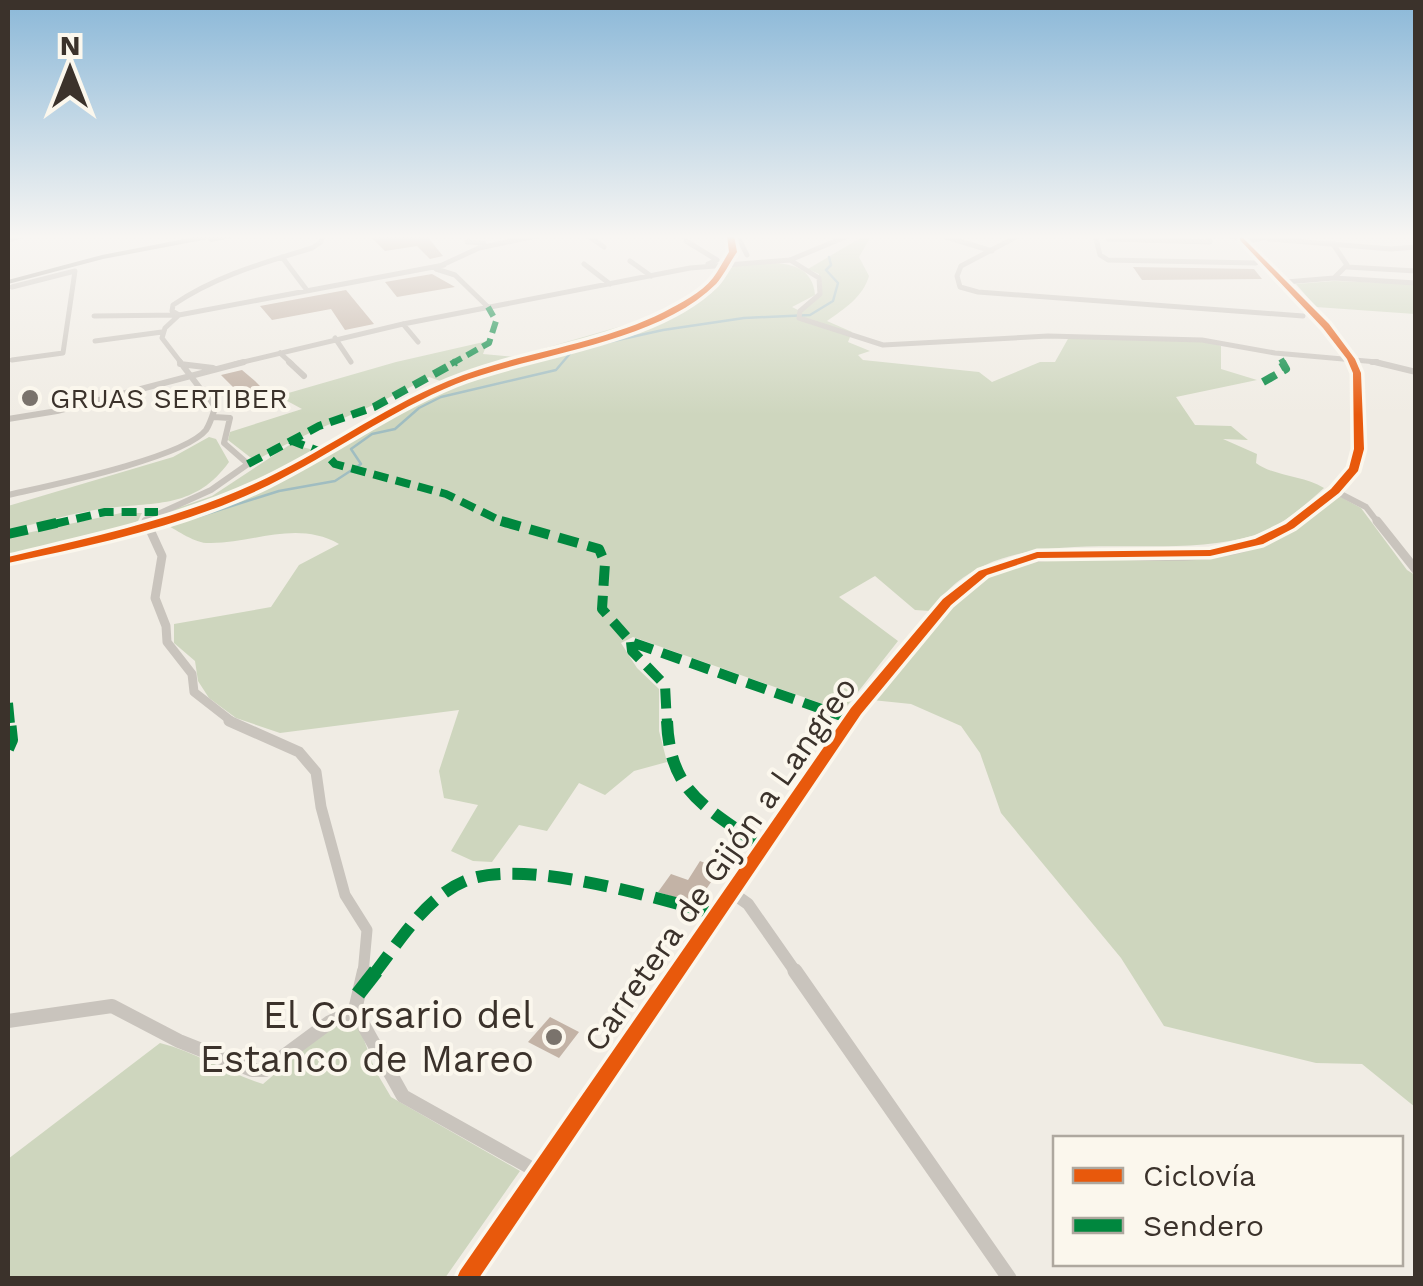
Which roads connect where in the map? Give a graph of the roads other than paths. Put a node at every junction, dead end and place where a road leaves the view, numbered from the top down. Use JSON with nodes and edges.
{"nodes":[{"id":1,"x":71,"y":295,"type":"edge"},
{"id":2,"x":186,"y":295,"type":"edge"},
{"id":3,"x":281,"y":295,"type":"edge"},
{"id":4,"x":553,"y":295,"type":"edge"},
{"id":5,"x":819,"y":295,"type":"edge"},
{"id":6,"x":1019,"y":295,"type":"edge"},
{"id":7,"x":1298,"y":295,"type":"edge"},
{"id":8,"x":477,"y":296,"type":"junction"},
{"id":9,"x":522,"y":301,"type":"junction"},
{"id":10,"x":488,"y":308,"type":"junction"},
{"id":11,"x":457,"y":314,"type":"junction"},
{"id":12,"x":179,"y":315,"type":"junction"},
{"id":13,"x":94,"y":316,"type":"dead end"},
{"id":14,"x":1303,"y":316,"type":"dead end"},
{"id":15,"x":403,"y":324,"type":"junction"},
{"id":16,"x":162,"y":332,"type":"junction"},
{"id":17,"x":336,"y":338,"type":"junction"},
{"id":18,"x":95,"y":340,"type":"dead end"},
{"id":19,"x":418,"y":342,"type":"dead end"},
{"id":20,"x":1345,"y":348,"type":"junction"},
{"id":21,"x":280,"y":352,"type":"junction"},
{"id":22,"x":1351,"y":359,"type":"junction"},
{"id":23,"x":12,"y":360,"type":"dead end"},
{"id":24,"x":1371,"y":361,"type":"junction"},
{"id":25,"x":352,"y":362,"type":"dead end"},
{"id":26,"x":180,"y":364,"type":"junction"},
{"id":27,"x":240,"y":364,"type":"junction"},
{"id":28,"x":229,"y":365,"type":"junction"},
{"id":29,"x":216,"y":369,"type":"junction"},
{"id":30,"x":1416,"y":372,"type":"edge"},
{"id":31,"x":1357,"y":373,"type":"junction"},
{"id":32,"x":304,"y":376,"type":"dead end"},
{"id":33,"x":188,"y":377,"type":"junction"},
{"id":34,"x":156,"y":385,"type":"junction"},
{"id":35,"x":142,"y":389,"type":"junction"},
{"id":36,"x":198,"y":390,"type":"junction"},
{"id":37,"x":123,"y":394,"type":"junction"},
{"id":38,"x":214,"y":417,"type":"junction"},
{"id":39,"x":8,"y":419,"type":"edge"},
{"id":40,"x":1335,"y":491,"type":"junction"},
{"id":41,"x":8,"y":496,"type":"edge"},
{"id":42,"x":1416,"y":570,"type":"edge"},
{"id":43,"x":731,"y":892,"type":"junction"},
{"id":44,"x":355,"y":1010,"type":"junction"},
{"id":45,"x":8,"y":1021,"type":"edge"},
{"id":46,"x":541,"y":1173,"type":"junction"},
{"id":47,"x":467,"y":1278,"type":"edge"},
{"id":48,"x":1009,"y":1278,"type":"edge"}],
"edges":[{"from":1,"to":23,"type":"street"},
{"from":2,"to":12,"type":"street"},
{"from":3,"to":12,"type":"street"},
{"from":4,"to":9,"type":"street"},
{"from":5,"to":22,"type":"street"},
{"from":6,"to":14,"type":"street"},
{"from":7,"to":20,"type":"street","name":"Carretera de Gijón a Langreo"},
{"from":8,"to":9,"type":"street"},
{"from":8,"to":10,"type":"street"},
{"from":8,"to":11,"type":"street"},
{"from":9,"to":10,"type":"street"},
{"from":10,"to":11,"type":"street"},
{"from":11,"to":15,"type":"street"},
{"from":12,"to":13,"type":"street"},
{"from":12,"to":16,"type":"street"},
{"from":15,"to":17,"type":"street"},
{"from":15,"to":19,"type":"street"},
{"from":16,"to":18,"type":"street"},
{"from":16,"to":26,"type":"street"},
{"from":17,"to":21,"type":"street"},
{"from":17,"to":25,"type":"street"},
{"from":20,"to":22,"type":"street","name":"Carretera de Gijón a Langreo"},
{"from":20,"to":24,"type":"street"},
{"from":21,"to":27,"type":"street"},
{"from":21,"to":32,"type":"street"},
{"from":22,"to":24,"type":"street"},
{"from":22,"to":31,"type":"street","name":"Carretera de Gijón a Langreo"},
{"from":24,"to":30,"type":"street"},
{"from":24,"to":31,"type":"street"},
{"from":26,"to":29,"type":"street"},
{"from":26,"to":33,"type":"street"},
{"from":26,"to":34,"type":"street"},
{"from":27,"to":28,"type":"street"},
{"from":27,"to":29,"type":"street"},
{"from":28,"to":29,"type":"street"},
{"from":28,"to":33,"type":"street"},
{"from":29,"to":33,"type":"street"},
{"from":29,"to":36,"type":"street"},
{"from":31,"to":40,"type":"street","name":"Carretera de Gijón a Langreo"},
{"from":33,"to":34,"type":"street"},
{"from":33,"to":35,"type":"street"},
{"from":33,"to":36,"type":"street"},
{"from":34,"to":35,"type":"street"},
{"from":34,"to":36,"type":"street"},
{"from":34,"to":37,"type":"street"},
{"from":35,"to":37,"type":"street"},
{"from":36,"to":38,"type":"street"},
{"from":37,"to":39,"type":"street"},
{"from":38,"to":41,"type":"street"},
{"from":38,"to":44,"type":"street"},
{"from":40,"to":42,"type":"street"},
{"from":40,"to":43,"type":"street","name":"Carretera de Gijón a Langreo"},
{"from":43,"to":46,"type":"street","name":"Carretera de Gijón a Langreo"},
{"from":43,"to":48,"type":"street"},
{"from":44,"to":45,"type":"street"},
{"from":44,"to":46,"type":"street"},
{"from":46,"to":47,"type":"street","name":"Carretera de Gijón a Langreo"}]}
